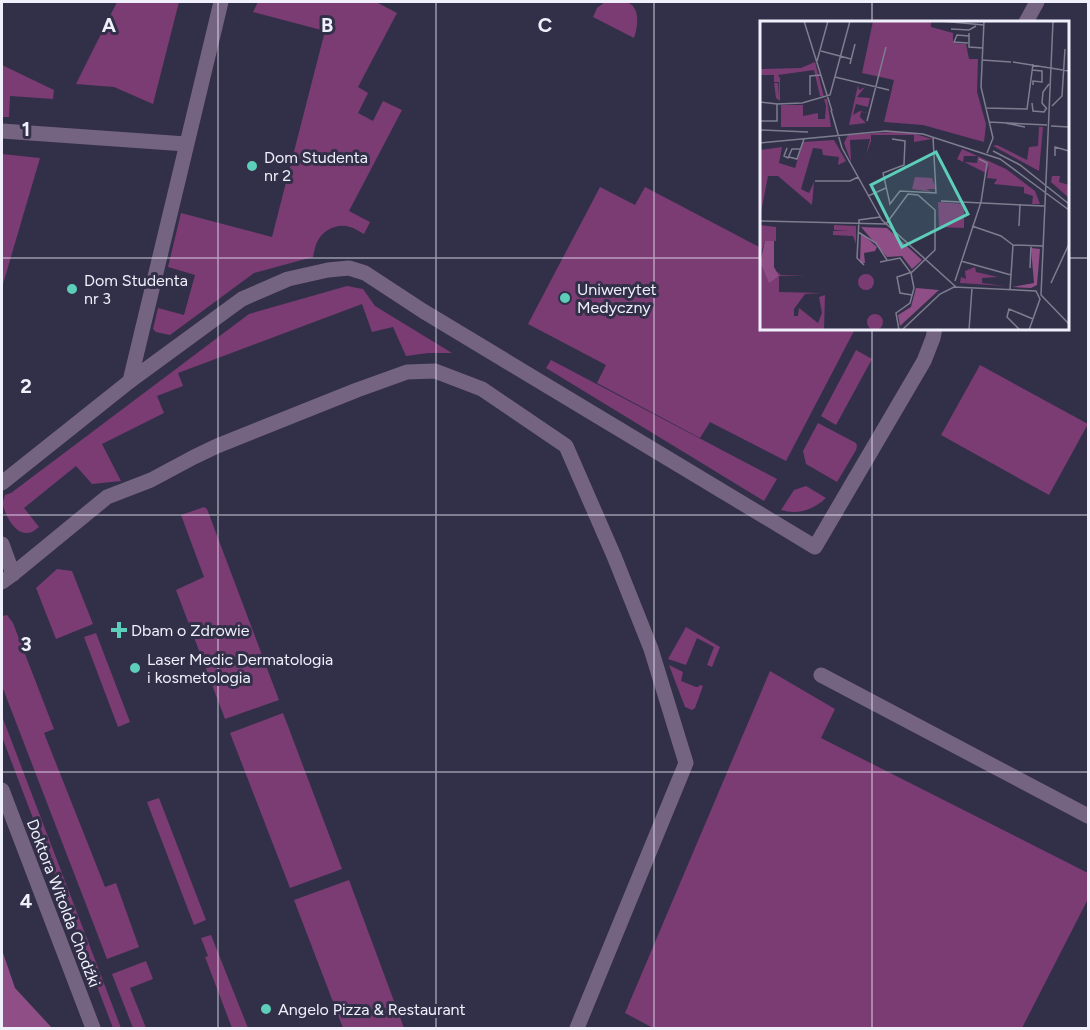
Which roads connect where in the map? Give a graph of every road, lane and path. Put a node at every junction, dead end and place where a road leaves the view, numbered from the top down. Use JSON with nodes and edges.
{"nodes":[{"id":1,"x":221,"y":2,"type":"edge"},
{"id":2,"x":1037,"y":2,"type":"edge"},
{"id":3,"x":1027,"y":21,"type":"edge"},
{"id":4,"x":2,"y":131,"type":"edge"},
{"id":5,"x":186,"y":144,"type":"junction"},
{"id":6,"x":935,"y":330,"type":"edge"},
{"id":7,"x":130,"y":381,"type":"junction"},
{"id":8,"x":2,"y":483,"type":"edge"},
{"id":9,"x":2,"y":544,"type":"edge"},
{"id":10,"x":7,"y":578,"type":"edge"},
{"id":11,"x":821,"y":675,"type":"dead end"},
{"id":12,"x":2,"y":790,"type":"edge"},
{"id":13,"x":1089,"y":816,"type":"edge"},
{"id":14,"x":93,"y":1029,"type":"edge"},
{"id":15,"x":578,"y":1029,"type":"edge"}],
"edges":[{"from":1,"to":5,"type":"street"},
{"from":2,"to":3,"type":"street"},
{"from":4,"to":5,"type":"street"},
{"from":5,"to":7,"type":"street"},
{"from":6,"to":7,"type":"street"},
{"from":7,"to":8,"type":"street"},
{"from":9,"to":10,"type":"street"},
{"from":10,"to":15,"type":"street"},
{"from":11,"to":13,"type":"street"},
{"from":12,"to":14,"type":"street","name":"Doktora Witolda Chodźki"}]}
